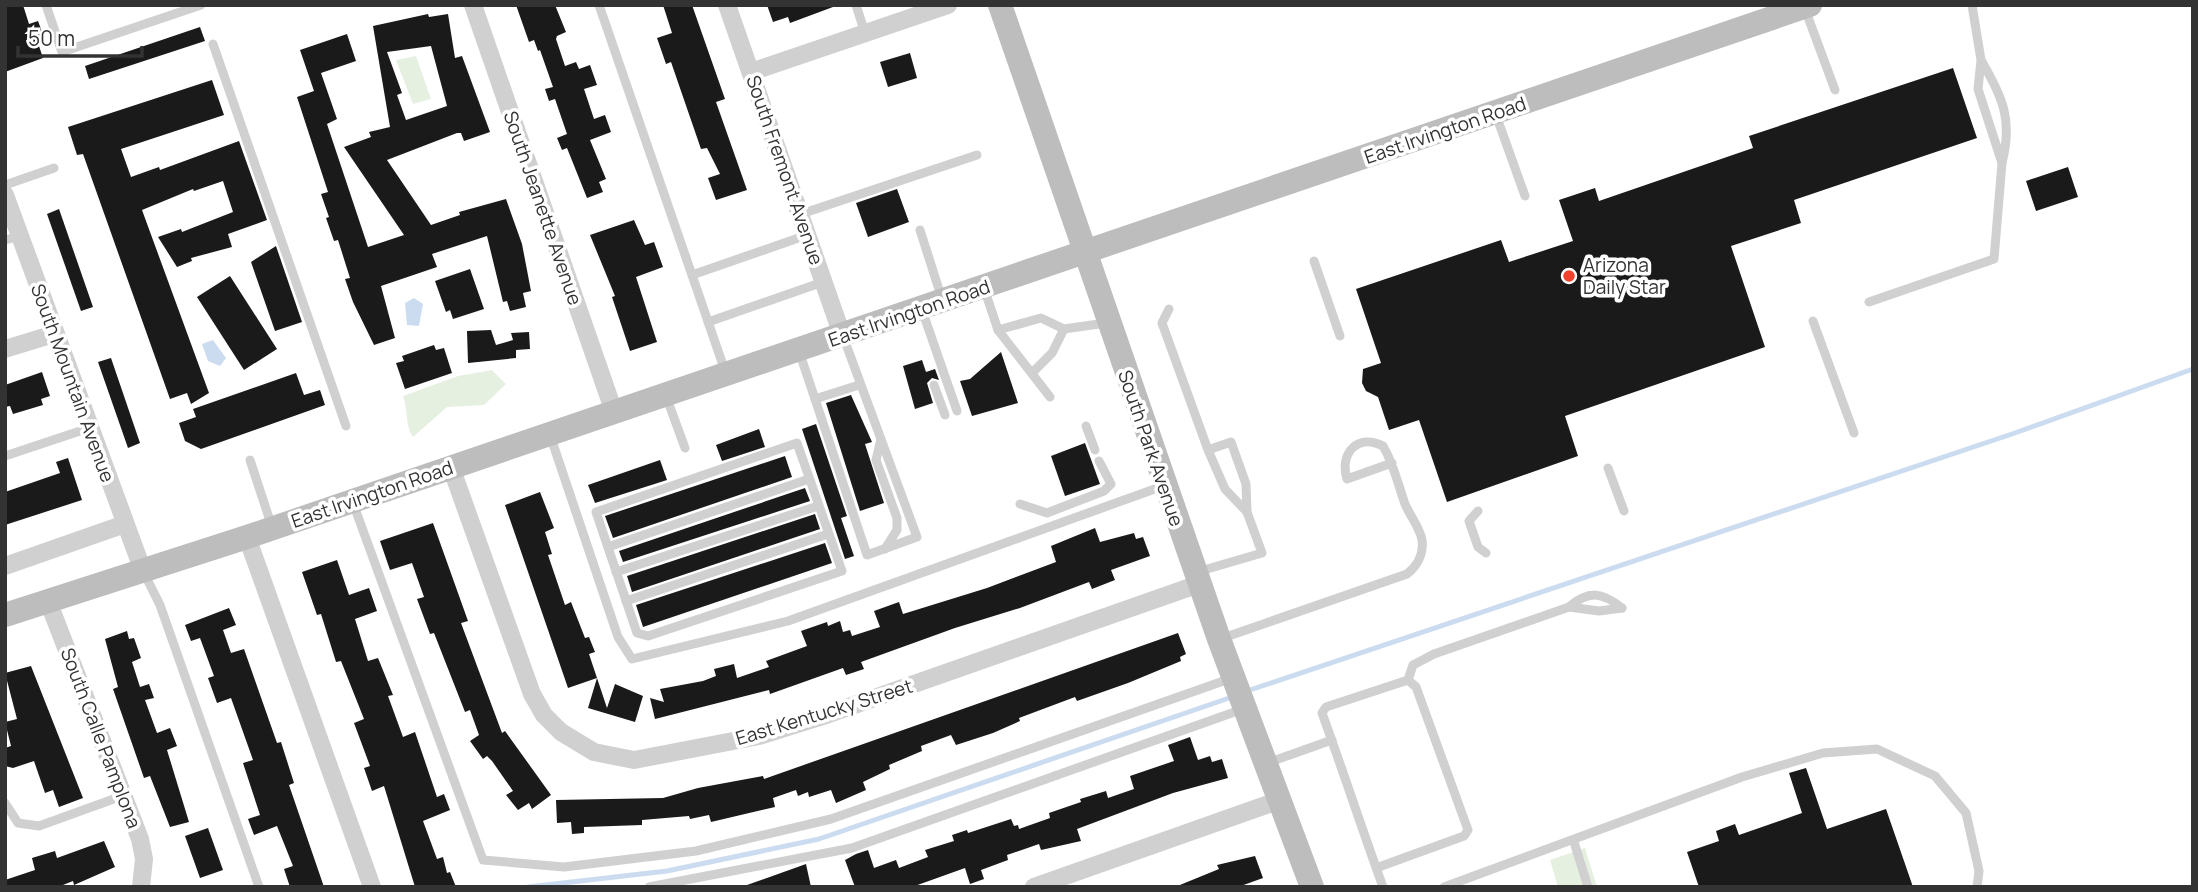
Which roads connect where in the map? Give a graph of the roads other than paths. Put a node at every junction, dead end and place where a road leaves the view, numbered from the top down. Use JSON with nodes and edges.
{"nodes":[{"id":1,"x":46,"y":5,"type":"edge"},
{"id":2,"x":201,"y":5,"type":"edge"},
{"id":3,"x":473,"y":5,"type":"edge"},
{"id":4,"x":599,"y":5,"type":"edge"},
{"id":5,"x":727,"y":5,"type":"edge"},
{"id":6,"x":856,"y":5,"type":"edge"},
{"id":7,"x":948,"y":5,"type":"edge"},
{"id":8,"x":1000,"y":5,"type":"edge"},
{"id":9,"x":1972,"y":5,"type":"edge"},
{"id":10,"x":1807,"y":6,"type":"edge"},
{"id":11,"x":866,"y":33,"type":"junction"},
{"id":12,"x":213,"y":44,"type":"dead end"},
{"id":13,"x":1981,"y":60,"type":"junction"},
{"id":14,"x":751,"y":72,"type":"junction"},
{"id":15,"x":1835,"y":90,"type":"dead end"},
{"id":16,"x":1495,"y":113,"type":"junction"},
{"id":17,"x":977,"y":155,"type":"dead end"},
{"id":18,"x":2001,"y":163,"type":"junction"},
{"id":19,"x":54,"y":168,"type":"dead end"},
{"id":20,"x":5,"y":185,"type":"edge"},
{"id":21,"x":5,"y":195,"type":"edge"},
{"id":22,"x":1525,"y":196,"type":"dead end"},
{"id":23,"x":801,"y":214,"type":"junction"},
{"id":24,"x":920,"y":230,"type":"dead end"},
{"id":25,"x":807,"y":235,"type":"junction"},
{"id":26,"x":12,"y":238,"type":"edge"},
{"id":27,"x":1084,"y":254,"type":"junction"},
{"id":28,"x":1314,"y":261,"type":"dead end"},
{"id":29,"x":692,"y":275,"type":"junction"},
{"id":30,"x":823,"y":282,"type":"junction"},
{"id":31,"x":984,"y":288,"type":"junction"},
{"id":32,"x":1869,"y":302,"type":"dead end"},
{"id":33,"x":932,"y":305,"type":"junction"},
{"id":34,"x":1170,"y":309,"type":"dead end"},
{"id":35,"x":1813,"y":321,"type":"dead end"},
{"id":36,"x":708,"y":322,"type":"junction"},
{"id":37,"x":1108,"y":323,"type":"junction"},
{"id":38,"x":998,"y":330,"type":"junction"},
{"id":39,"x":1064,"y":330,"type":"junction"},
{"id":40,"x":54,"y":334,"type":"junction"},
{"id":41,"x":842,"y":335,"type":"junction"},
{"id":42,"x":1340,"y":336,"type":"dead end"},
{"id":43,"x":5,"y":349,"type":"edge"},
{"id":44,"x":799,"y":350,"type":"junction"},
{"id":45,"x":1033,"y":372,"type":"junction"},
{"id":46,"x":726,"y":374,"type":"junction"},
{"id":47,"x":859,"y":385,"type":"junction"},
{"id":48,"x":934,"y":385,"type":"dead end"},
{"id":49,"x":666,"y":394,"type":"junction"},
{"id":50,"x":1050,"y":397,"type":"dead end"},
{"id":51,"x":815,"y":399,"type":"junction"},
{"id":52,"x":957,"y":411,"type":"dead end"},
{"id":53,"x":614,"y":412,"type":"junction"},
{"id":54,"x":945,"y":415,"type":"dead end"},
{"id":55,"x":346,"y":426,"type":"dead end"},
{"id":56,"x":1086,"y":426,"type":"dead end"},
{"id":57,"x":89,"y":428,"type":"junction"},
{"id":58,"x":1854,"y":433,"type":"dead end"},
{"id":59,"x":549,"y":434,"type":"junction"},
{"id":60,"x":881,"y":439,"type":"junction"},
{"id":61,"x":684,"y":448,"type":"dead end"},
{"id":62,"x":1095,"y":450,"type":"dead end"},
{"id":63,"x":1208,"y":450,"type":"junction"},
{"id":64,"x":5,"y":456,"type":"edge"},
{"id":65,"x":250,"y":460,"type":"dead end"},
{"id":66,"x":1099,"y":461,"type":"dead end"},
{"id":67,"x":1392,"y":463,"type":"junction"},
{"id":68,"x":451,"y":467,"type":"junction"},
{"id":69,"x":1608,"y":468,"type":"dead end"},
{"id":70,"x":809,"y":479,"type":"junction"},
{"id":71,"x":1165,"y":485,"type":"junction"},
{"id":72,"x":352,"y":501,"type":"junction"},
{"id":73,"x":1020,"y":504,"type":"dead end"},
{"id":74,"x":818,"y":506,"type":"junction"},
{"id":75,"x":1624,"y":510,"type":"dead end"},
{"id":76,"x":1247,"y":512,"type":"junction"},
{"id":77,"x":1478,"y":512,"type":"dead end"},
{"id":78,"x":125,"y":524,"type":"junction"},
{"id":79,"x":273,"y":528,"type":"junction"},
{"id":80,"x":828,"y":534,"type":"junction"},
{"id":81,"x":247,"y":537,"type":"junction"},
{"id":82,"x":608,"y":547,"type":"junction"},
{"id":83,"x":885,"y":549,"type":"junction"},
{"id":84,"x":1486,"y":553,"type":"dead end"},
{"id":85,"x":5,"y":566,"type":"edge"},
{"id":86,"x":143,"y":571,"type":"junction"},
{"id":87,"x":616,"y":572,"type":"junction"},
{"id":88,"x":1197,"y":578,"type":"junction"},
{"id":89,"x":48,"y":601,"type":"junction"},
{"id":90,"x":626,"y":601,"type":"junction"},
{"id":91,"x":1569,"y":607,"type":"junction"},
{"id":92,"x":5,"y":615,"type":"edge"},
{"id":93,"x":1219,"y":639,"type":"junction"},
{"id":94,"x":1408,"y":680,"type":"junction"},
{"id":95,"x":1239,"y":694,"type":"junction"},
{"id":96,"x":1332,"y":740,"type":"junction"},
{"id":97,"x":1266,"y":763,"type":"junction"},
{"id":98,"x":122,"y":796,"type":"junction"},
{"id":99,"x":1280,"y":800,"type":"junction"},
{"id":100,"x":5,"y":803,"type":"edge"},
{"id":101,"x":1574,"y":842,"type":"junction"},
{"id":102,"x":1376,"y":868,"type":"junction"},
{"id":103,"x":147,"y":883,"type":"edge"},
{"id":104,"x":259,"y":887,"type":"edge"},
{"id":105,"x":372,"y":887,"type":"edge"},
{"id":106,"x":649,"y":887,"type":"edge"},
{"id":107,"x":1034,"y":887,"type":"edge"},
{"id":108,"x":1312,"y":887,"type":"edge"},
{"id":109,"x":1383,"y":887,"type":"edge"},
{"id":110,"x":1444,"y":887,"type":"edge"},
{"id":111,"x":1588,"y":887,"type":"edge"},
{"id":112,"x":1977,"y":887,"type":"edge"}],
"edges":[{"from":1,"to":2,"type":"lane"},
{"from":3,"to":53,"type":"street","name":"South Jeanette Avenue"},
{"from":4,"to":29,"type":"lane"},
{"from":5,"to":14,"type":"street","name":"South Fremont Avenue"},
{"from":6,"to":11,"type":"lane"},
{"from":7,"to":11,"type":"street"},
{"from":8,"to":27,"type":"main road","name":"South Park Avenue"},
{"from":9,"to":13,"type":"lane"},
{"from":10,"to":15,"type":"lane"},
{"from":10,"to":16,"type":"main road","name":"East Irvington Road"},
{"from":11,"to":14,"type":"street"},
{"from":12,"to":55,"type":"lane"},
{"from":13,"to":18,"type":"lane"},
{"from":13,"to":18,"type":"lane"},
{"from":14,"to":23,"type":"street","name":"South Fremont Avenue"},
{"from":16,"to":22,"type":"lane"},
{"from":16,"to":27,"type":"main road","name":"East Irvington Road"},
{"from":17,"to":23,"type":"lane"},
{"from":18,"to":32,"type":"lane"},
{"from":19,"to":20,"type":"lane"},
{"from":21,"to":26,"type":"street","name":"South Mountain Avenue"},
{"from":23,"to":25,"type":"street","name":"South Fremont Avenue"},
{"from":24,"to":33,"type":"lane"},
{"from":25,"to":29,"type":"lane"},
{"from":25,"to":30,"type":"street","name":"South Fremont Avenue"},
{"from":26,"to":40,"type":"street","name":"South Mountain Avenue"},
{"from":27,"to":31,"type":"main road","name":"East Irvington Road"},
{"from":27,"to":37,"type":"main road","name":"South Park Avenue"},
{"from":28,"to":42,"type":"lane"},
{"from":29,"to":36,"type":"lane"},
{"from":30,"to":36,"type":"lane"},
{"from":30,"to":41,"type":"street","name":"South Fremont Avenue"},
{"from":31,"to":33,"type":"main road","name":"East Irvington Road"},
{"from":31,"to":38,"type":"lane"},
{"from":33,"to":41,"type":"main road","name":"East Irvington Road"},
{"from":33,"to":52,"type":"lane"},
{"from":34,"to":63,"type":"lane"},
{"from":35,"to":58,"type":"lane"},
{"from":36,"to":46,"type":"lane"},
{"from":37,"to":39,"type":"lane"},
{"from":37,"to":71,"type":"main road","name":"South Park Avenue"},
{"from":38,"to":39,"type":"lane"},
{"from":38,"to":45,"type":"lane"},
{"from":39,"to":45,"type":"lane"},
{"from":40,"to":43,"type":"street"},
{"from":40,"to":57,"type":"street","name":"South Mountain Avenue"},
{"from":41,"to":44,"type":"main road","name":"East Irvington Road"},
{"from":41,"to":47,"type":"lane"},
{"from":44,"to":46,"type":"main road","name":"East Irvington Road"},
{"from":44,"to":51,"type":"lane"},
{"from":45,"to":50,"type":"lane"},
{"from":46,"to":49,"type":"main road","name":"East Irvington Road"},
{"from":47,"to":51,"type":"lane"},
{"from":47,"to":60,"type":"lane"},
{"from":48,"to":54,"type":"lane"},
{"from":49,"to":53,"type":"main road","name":"East Irvington Road"},
{"from":49,"to":61,"type":"lane"},
{"from":51,"to":83,"type":"lane"},
{"from":53,"to":59,"type":"main road","name":"East Irvington Road"},
{"from":56,"to":62,"type":"lane"},
{"from":57,"to":64,"type":"lane"},
{"from":57,"to":78,"type":"street","name":"South Mountain Avenue"},
{"from":59,"to":68,"type":"main road","name":"East Irvington Road"},
{"from":59,"to":71,"type":"lane"},
{"from":60,"to":83,"type":"lane"},
{"from":60,"to":83,"type":"lane"},
{"from":63,"to":76,"type":"lane"},
{"from":63,"to":76,"type":"lane"},
{"from":65,"to":79,"type":"lane"},
{"from":66,"to":73,"type":"lane"},
{"from":67,"to":67,"type":"lane"},
{"from":67,"to":93,"type":"lane"},
{"from":68,"to":72,"type":"main road","name":"East Irvington Road"},
{"from":68,"to":88,"type":"street","name":"East Kentucky Street"},
{"from":69,"to":75,"type":"lane"},
{"from":70,"to":74,"type":"lane"},
{"from":70,"to":82,"type":"lane"},
{"from":70,"to":82,"type":"lane"},
{"from":71,"to":88,"type":"main road","name":"South Park Avenue"},
{"from":72,"to":79,"type":"main road","name":"East Irvington Road"},
{"from":72,"to":95,"type":"lane"},
{"from":74,"to":80,"type":"lane"},
{"from":74,"to":87,"type":"lane"},
{"from":76,"to":88,"type":"lane"},
{"from":77,"to":84,"type":"lane"},
{"from":78,"to":85,"type":"street"},
{"from":78,"to":86,"type":"street","name":"South Mountain Avenue"},
{"from":79,"to":81,"type":"main road","name":"East Irvington Road"},
{"from":80,"to":90,"type":"lane"},
{"from":80,"to":90,"type":"lane"},
{"from":81,"to":86,"type":"main road","name":"East Irvington Road"},
{"from":81,"to":105,"type":"street"},
{"from":82,"to":87,"type":"lane"},
{"from":86,"to":89,"type":"main road","name":"East Irvington Road"},
{"from":86,"to":104,"type":"lane"},
{"from":87,"to":90,"type":"lane"},
{"from":88,"to":93,"type":"main road","name":"South Park Avenue"},
{"from":89,"to":92,"type":"main road","name":"East Irvington Road"},
{"from":89,"to":98,"type":"street","name":"South Calle Pamplona"},
{"from":91,"to":91,"type":"lane"},
{"from":91,"to":94,"type":"lane"},
{"from":93,"to":95,"type":"main road","name":"South Park Avenue"},
{"from":94,"to":96,"type":"lane"},
{"from":94,"to":102,"type":"lane"},
{"from":95,"to":97,"type":"main road","name":"South Park Avenue"},
{"from":95,"to":106,"type":"lane"},
{"from":96,"to":97,"type":"lane"},
{"from":96,"to":102,"type":"lane"},
{"from":97,"to":99,"type":"main road","name":"South Park Avenue"},
{"from":98,"to":100,"type":"lane"},
{"from":98,"to":103,"type":"street","name":"South Calle Pamplona"},
{"from":99,"to":107,"type":"street"},
{"from":99,"to":108,"type":"main road","name":"South Park Avenue"},
{"from":101,"to":110,"type":"lane"},
{"from":101,"to":111,"type":"lane"},
{"from":101,"to":112,"type":"lane"},
{"from":102,"to":109,"type":"lane"}]}
